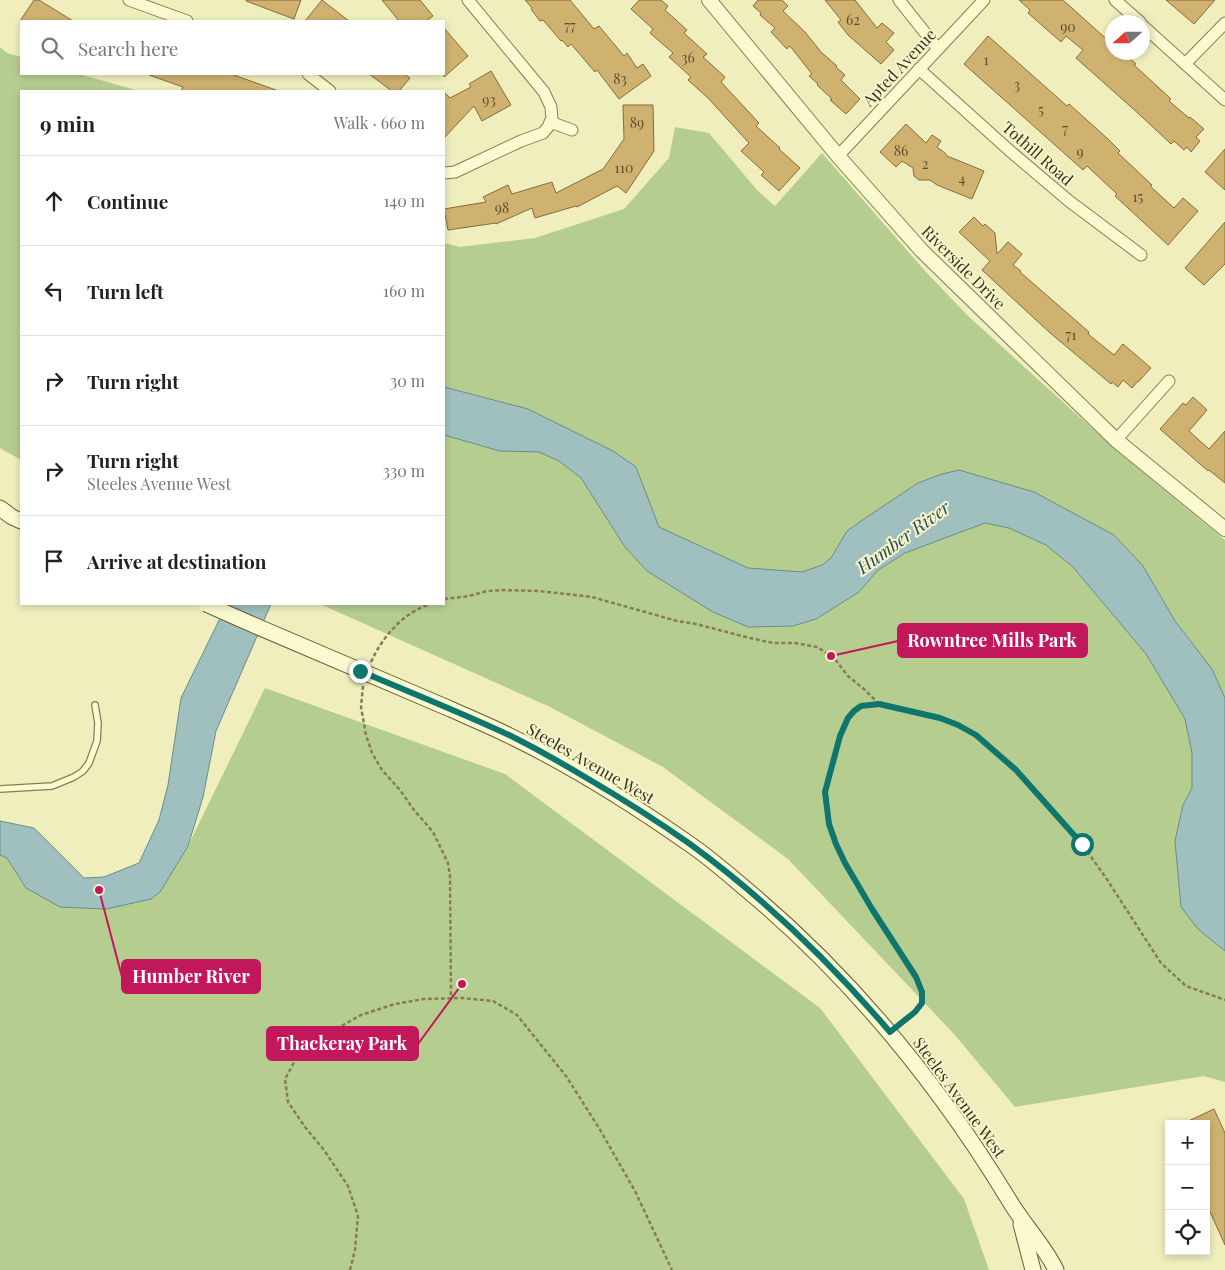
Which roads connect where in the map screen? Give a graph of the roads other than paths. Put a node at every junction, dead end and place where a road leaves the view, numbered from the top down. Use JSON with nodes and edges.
{"nodes":[{"id":1,"x":129,"y":0,"type":"edge"},
{"id":2,"x":468,"y":0,"type":"edge"},
{"id":3,"x":709,"y":0,"type":"edge"},
{"id":4,"x":898,"y":0,"type":"edge"},
{"id":5,"x":984,"y":0,"type":"edge"},
{"id":6,"x":1114,"y":0,"type":"edge"},
{"id":7,"x":1132,"y":15,"type":"edge"},
{"id":8,"x":184,"y":20,"type":"edge"},
{"id":9,"x":1225,"y":23,"type":"edge"},
{"id":10,"x":1150,"y":32,"type":"edge"},
{"id":11,"x":938,"y":49,"type":"junction"},
{"id":12,"x":1185,"y":64,"type":"junction"},
{"id":13,"x":919,"y":69,"type":"junction"},
{"id":14,"x":309,"y":75,"type":"edge"},
{"id":15,"x":329,"y":90,"type":"edge"},
{"id":16,"x":1225,"y":100,"type":"edge"},
{"id":17,"x":549,"y":124,"type":"junction"},
{"id":18,"x":572,"y":130,"type":"dead end"},
{"id":19,"x":838,"y":156,"type":"junction"},
{"id":20,"x":445,"y":173,"type":"edge"},
{"id":21,"x":1142,"y":255,"type":"dead end"},
{"id":22,"x":1169,"y":381,"type":"dead end"},
{"id":23,"x":1116,"y":440,"type":"junction"},
{"id":24,"x":0,"y":508,"type":"edge"},
{"id":25,"x":20,"y":521,"type":"edge"},
{"id":26,"x":1225,"y":529,"type":"edge"},
{"id":27,"x":208,"y":605,"type":"edge"},
{"id":28,"x":95,"y":705,"type":"dead end"},
{"id":29,"x":0,"y":789,"type":"edge"},
{"id":30,"x":1018,"y":1216,"type":"junction"},
{"id":31,"x":1033,"y":1270,"type":"edge"},
{"id":32,"x":1056,"y":1270,"type":"edge"}],
"edges":[{"from":1,"to":8,"type":"street"},
{"from":2,"to":17,"type":"street"},
{"from":3,"to":19,"type":"street","name":"Riverside Drive"},
{"from":4,"to":11,"type":"street"},
{"from":5,"to":11,"type":"street","name":"Apted Avenue"},
{"from":6,"to":7,"type":"street"},
{"from":9,"to":12,"type":"street"},
{"from":10,"to":12,"type":"street"},
{"from":11,"to":13,"type":"street","name":"Apted Avenue"},
{"from":12,"to":16,"type":"street"},
{"from":13,"to":19,"type":"street","name":"Apted Avenue"},
{"from":13,"to":21,"type":"street","name":"Tothill Road"},
{"from":14,"to":15,"type":"street"},
{"from":17,"to":18,"type":"street"},
{"from":17,"to":20,"type":"street"},
{"from":19,"to":23,"type":"street","name":"Riverside Drive"},
{"from":22,"to":23,"type":"street"},
{"from":23,"to":26,"type":"street","name":"Riverside Drive"},
{"from":24,"to":25,"type":"main road"},
{"from":27,"to":30,"type":"main road","name":"Steeles Avenue West","bridge":true},
{"from":28,"to":29,"type":"lane"},
{"from":30,"to":31,"type":"main road","name":"Steeles Avenue West"},
{"from":30,"to":32,"type":"main road","name":"Steeles Avenue West"}]}
